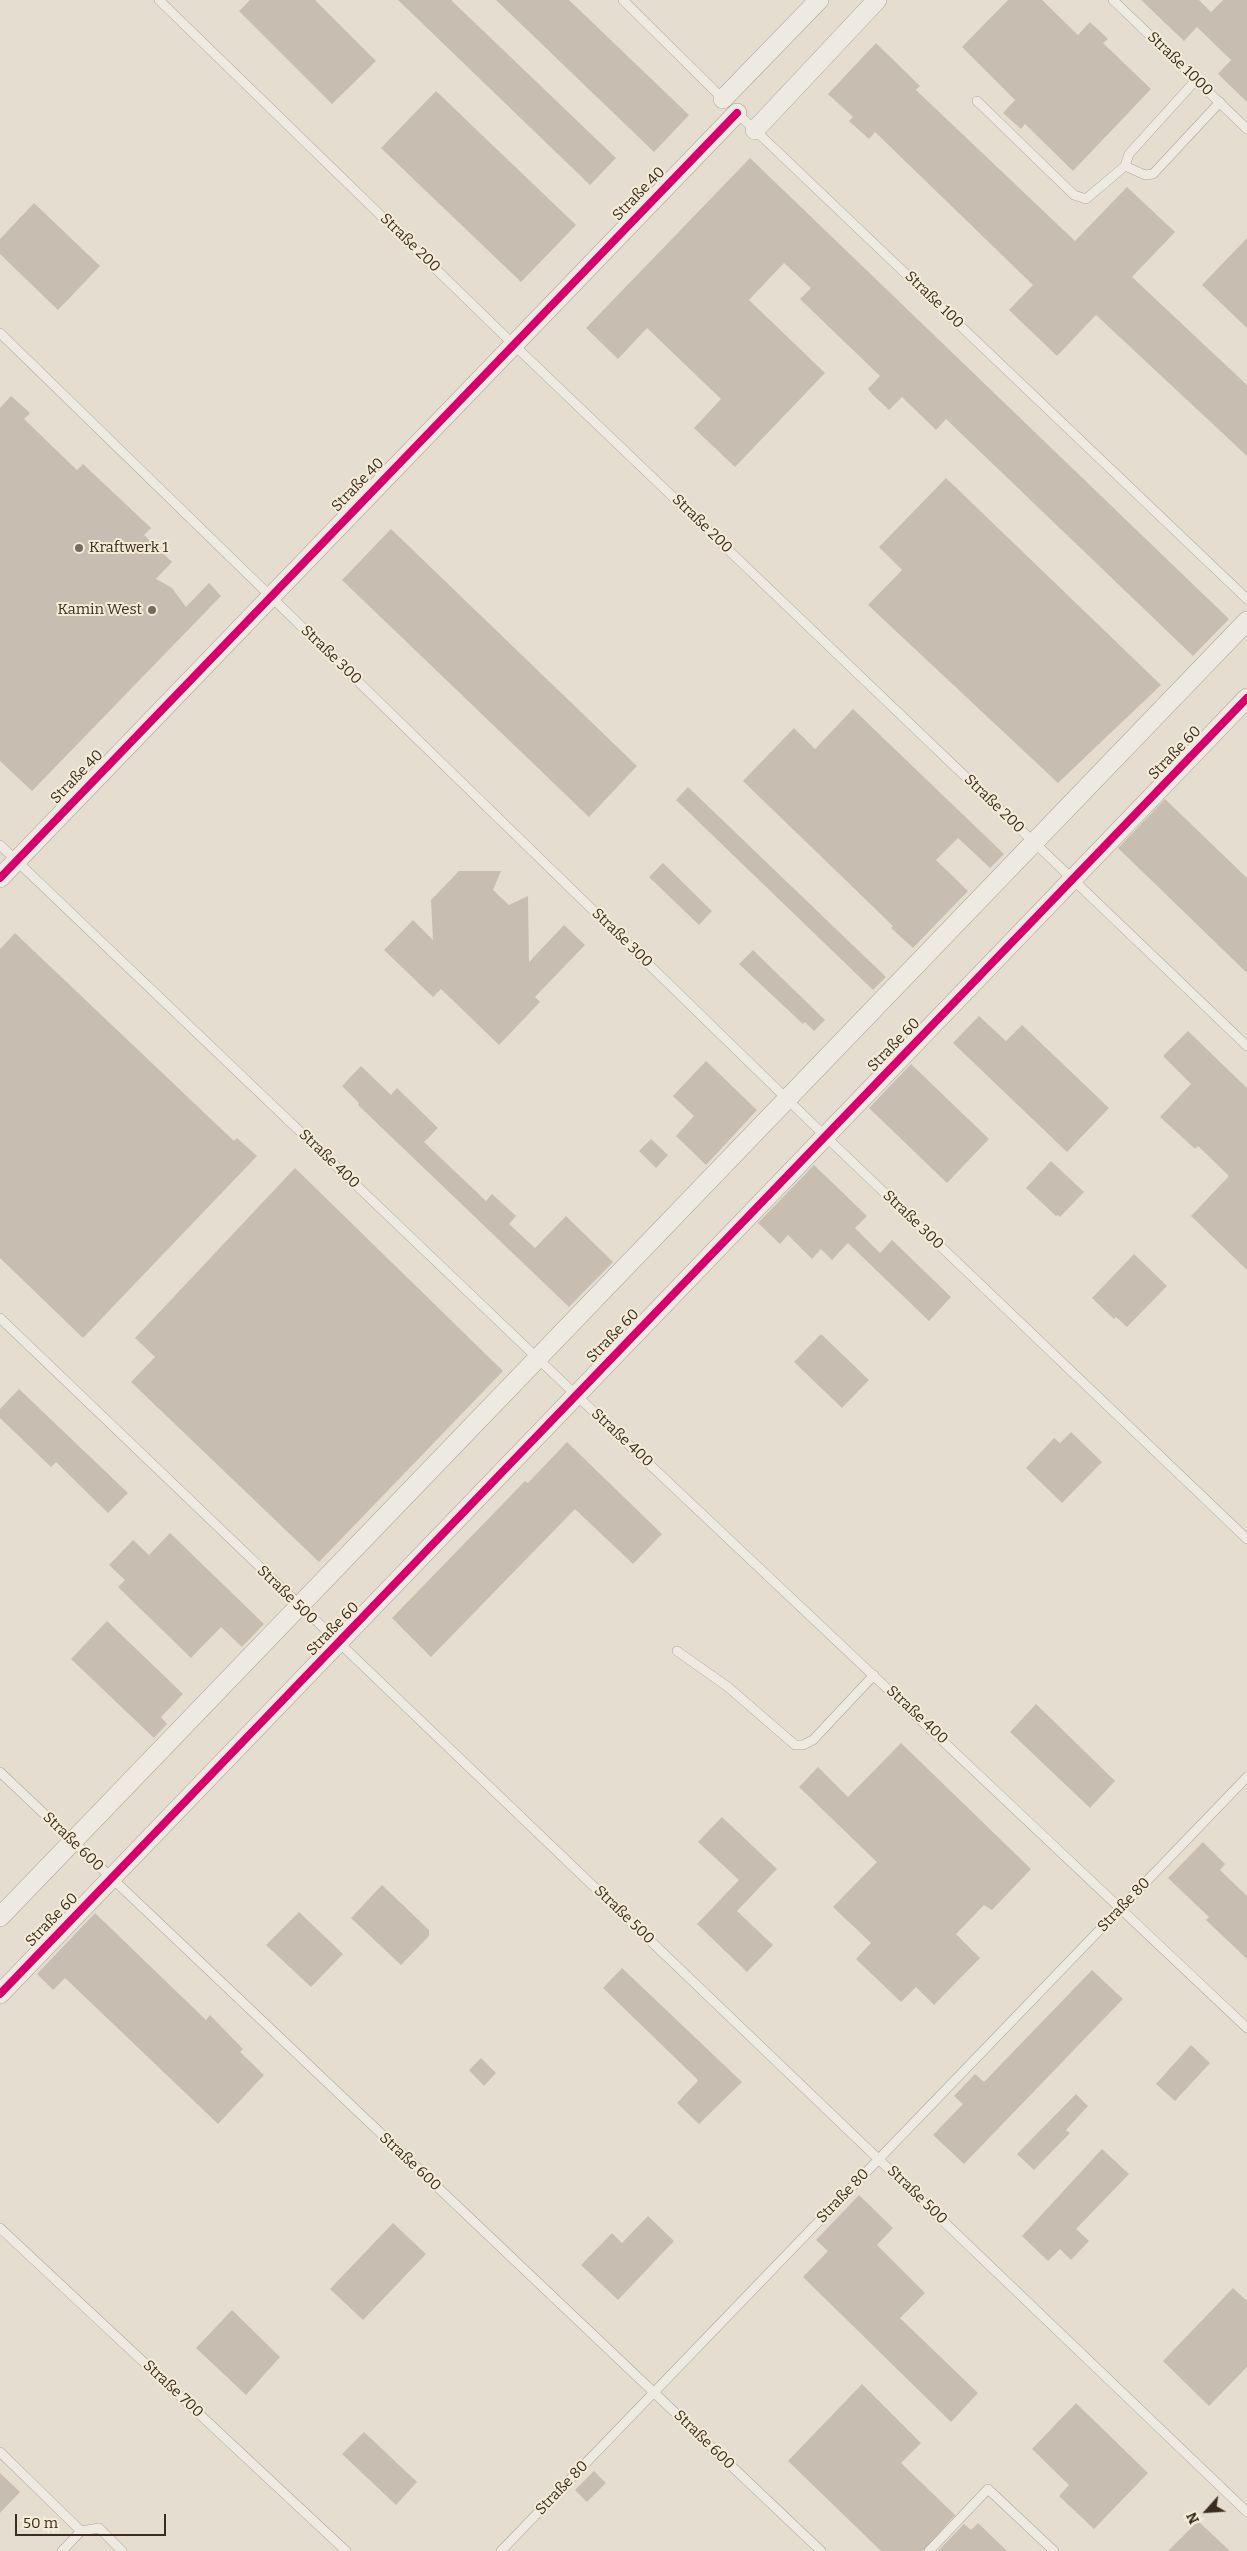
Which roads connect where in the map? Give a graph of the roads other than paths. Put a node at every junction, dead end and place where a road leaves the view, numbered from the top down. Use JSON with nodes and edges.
{"nodes":[{"id":1,"x":159,"y":0,"type":"edge"},
{"id":2,"x":623,"y":0,"type":"edge"},
{"id":3,"x":819,"y":0,"type":"edge"},
{"id":4,"x":877,"y":0,"type":"edge"},
{"id":5,"x":1113,"y":0,"type":"edge"},
{"id":6,"x":1196,"y":80,"type":"junction"},
{"id":7,"x":723,"y":99,"type":"junction"},
{"id":8,"x":977,"y":101,"type":"dead end"},
{"id":9,"x":1220,"y":102,"type":"junction"},
{"id":10,"x":737,"y":113,"type":"junction"},
{"id":11,"x":1247,"y":129,"type":"edge"},
{"id":12,"x":755,"y":130,"type":"junction"},
{"id":13,"x":1125,"y":166,"type":"junction"},
{"id":14,"x":0,"y":333,"type":"edge"},
{"id":15,"x":513,"y":344,"type":"junction"},
{"id":16,"x":271,"y":596,"type":"junction"},
{"id":17,"x":1247,"y":599,"type":"edge"},
{"id":18,"x":1247,"y":621,"type":"edge"},
{"id":19,"x":1247,"y":698,"type":"edge"},
{"id":20,"x":1034,"y":842,"type":"junction"},
{"id":21,"x":0,"y":845,"type":"edge"},
{"id":22,"x":16,"y":861,"type":"junction"},
{"id":23,"x":0,"y":878,"type":"edge"},
{"id":24,"x":1072,"y":880,"type":"junction"},
{"id":25,"x":1247,"y":1046,"type":"edge"},
{"id":26,"x":787,"y":1099,"type":"junction"},
{"id":27,"x":825,"y":1136,"type":"junction"},
{"id":28,"x":0,"y":1318,"type":"edge"},
{"id":29,"x":538,"y":1359,"type":"junction"},
{"id":30,"x":576,"y":1395,"type":"junction"},
{"id":31,"x":1247,"y":1539,"type":"edge"},
{"id":32,"x":299,"y":1607,"type":"junction"},
{"id":33,"x":338,"y":1644,"type":"junction"},
{"id":34,"x":677,"y":1651,"type":"dead end"},
{"id":35,"x":874,"y":1675,"type":"junction"},
{"id":36,"x":0,"y":1772,"type":"edge"},
{"id":37,"x":1247,"y":1777,"type":"edge"},
{"id":38,"x":72,"y":1841,"type":"junction"},
{"id":39,"x":111,"y":1878,"type":"junction"},
{"id":40,"x":1121,"y":1908,"type":"junction"},
{"id":41,"x":0,"y":1917,"type":"edge"},
{"id":42,"x":0,"y":1994,"type":"edge"},
{"id":43,"x":1247,"y":2028,"type":"edge"},
{"id":44,"x":879,"y":2158,"type":"junction"},
{"id":45,"x":0,"y":2228,"type":"edge"},
{"id":46,"x":654,"y":2392,"type":"junction"},
{"id":47,"x":0,"y":2452,"type":"edge"},
{"id":48,"x":1247,"y":2512,"type":"edge"},
{"id":49,"x":81,"y":2531,"type":"junction"},
{"id":50,"x":62,"y":2551,"type":"edge"},
{"id":51,"x":122,"y":2551,"type":"edge"},
{"id":52,"x":346,"y":2551,"type":"edge"},
{"id":53,"x":501,"y":2551,"type":"edge"},
{"id":54,"x":821,"y":2551,"type":"edge"},
{"id":55,"x":929,"y":2551,"type":"edge"},
{"id":56,"x":1054,"y":2551,"type":"edge"}],
"edges":[{"from":1,"to":15,"type":"lane","name":"Straße 200"},
{"from":2,"to":7,"type":"lane","name":"Straße 100"},
{"from":3,"to":7,"type":"street"},
{"from":4,"to":12,"type":"street"},
{"from":5,"to":6,"type":"lane","name":"Straße 1000"},
{"from":6,"to":9,"type":"lane","name":"Straße 1000"},
{"from":6,"to":13,"type":"lane"},
{"from":7,"to":10,"type":"lane","name":"Straße 100"},
{"from":8,"to":13,"type":"lane"},
{"from":9,"to":11,"type":"lane","name":"Straße 1000"},
{"from":9,"to":13,"type":"lane"},
{"from":10,"to":12,"type":"lane","name":"Straße 100"},
{"from":10,"to":15,"type":"street","name":"Straße 40"},
{"from":12,"to":17,"type":"lane","name":"Straße 100"},
{"from":14,"to":16,"type":"lane","name":"Straße 300"},
{"from":15,"to":16,"type":"street","name":"Straße 40"},
{"from":15,"to":20,"type":"lane","name":"Straße 200"},
{"from":16,"to":22,"type":"street","name":"Straße 40"},
{"from":16,"to":26,"type":"lane","name":"Straße 300"},
{"from":18,"to":20,"type":"street"},
{"from":19,"to":24,"type":"street","name":"Straße 60"},
{"from":20,"to":24,"type":"lane","name":"Straße 200"},
{"from":20,"to":26,"type":"street"},
{"from":21,"to":22,"type":"lane","name":"Straße 400"},
{"from":22,"to":23,"type":"street","name":"Straße 40"},
{"from":22,"to":29,"type":"lane","name":"Straße 400"},
{"from":24,"to":25,"type":"lane","name":"Straße 200"},
{"from":24,"to":27,"type":"street","name":"Straße 60"},
{"from":26,"to":27,"type":"lane","name":"Straße 300"},
{"from":26,"to":29,"type":"street"},
{"from":27,"to":30,"type":"street","name":"Straße 60"},
{"from":27,"to":31,"type":"lane","name":"Straße 300"},
{"from":28,"to":32,"type":"lane","name":"Straße 500"},
{"from":29,"to":30,"type":"lane","name":"Straße 400"},
{"from":29,"to":32,"type":"street"},
{"from":30,"to":33,"type":"street","name":"Straße 60"},
{"from":30,"to":35,"type":"lane","name":"Straße 400"},
{"from":32,"to":33,"type":"lane","name":"Straße 500"},
{"from":32,"to":38,"type":"street"},
{"from":33,"to":39,"type":"street","name":"Straße 60"},
{"from":33,"to":44,"type":"lane","name":"Straße 500"},
{"from":34,"to":35,"type":"lane"},
{"from":35,"to":40,"type":"lane","name":"Straße 400"},
{"from":36,"to":38,"type":"lane","name":"Straße 600"},
{"from":37,"to":40,"type":"lane","name":"Straße 80"},
{"from":38,"to":39,"type":"lane","name":"Straße 600"},
{"from":38,"to":41,"type":"street"},
{"from":39,"to":42,"type":"street","name":"Straße 60"},
{"from":39,"to":46,"type":"lane","name":"Straße 600"},
{"from":40,"to":43,"type":"lane","name":"Straße 400"},
{"from":40,"to":44,"type":"lane","name":"Straße 80"},
{"from":44,"to":46,"type":"lane","name":"Straße 80"},
{"from":44,"to":48,"type":"lane","name":"Straße 500"},
{"from":45,"to":52,"type":"lane","name":"Straße 700"},
{"from":46,"to":53,"type":"lane","name":"Straße 80"},
{"from":46,"to":54,"type":"lane","name":"Straße 600"},
{"from":47,"to":49,"type":"lane"},
{"from":49,"to":50,"type":"lane"},
{"from":49,"to":51,"type":"lane"},
{"from":55,"to":56,"type":"lane"}]}
